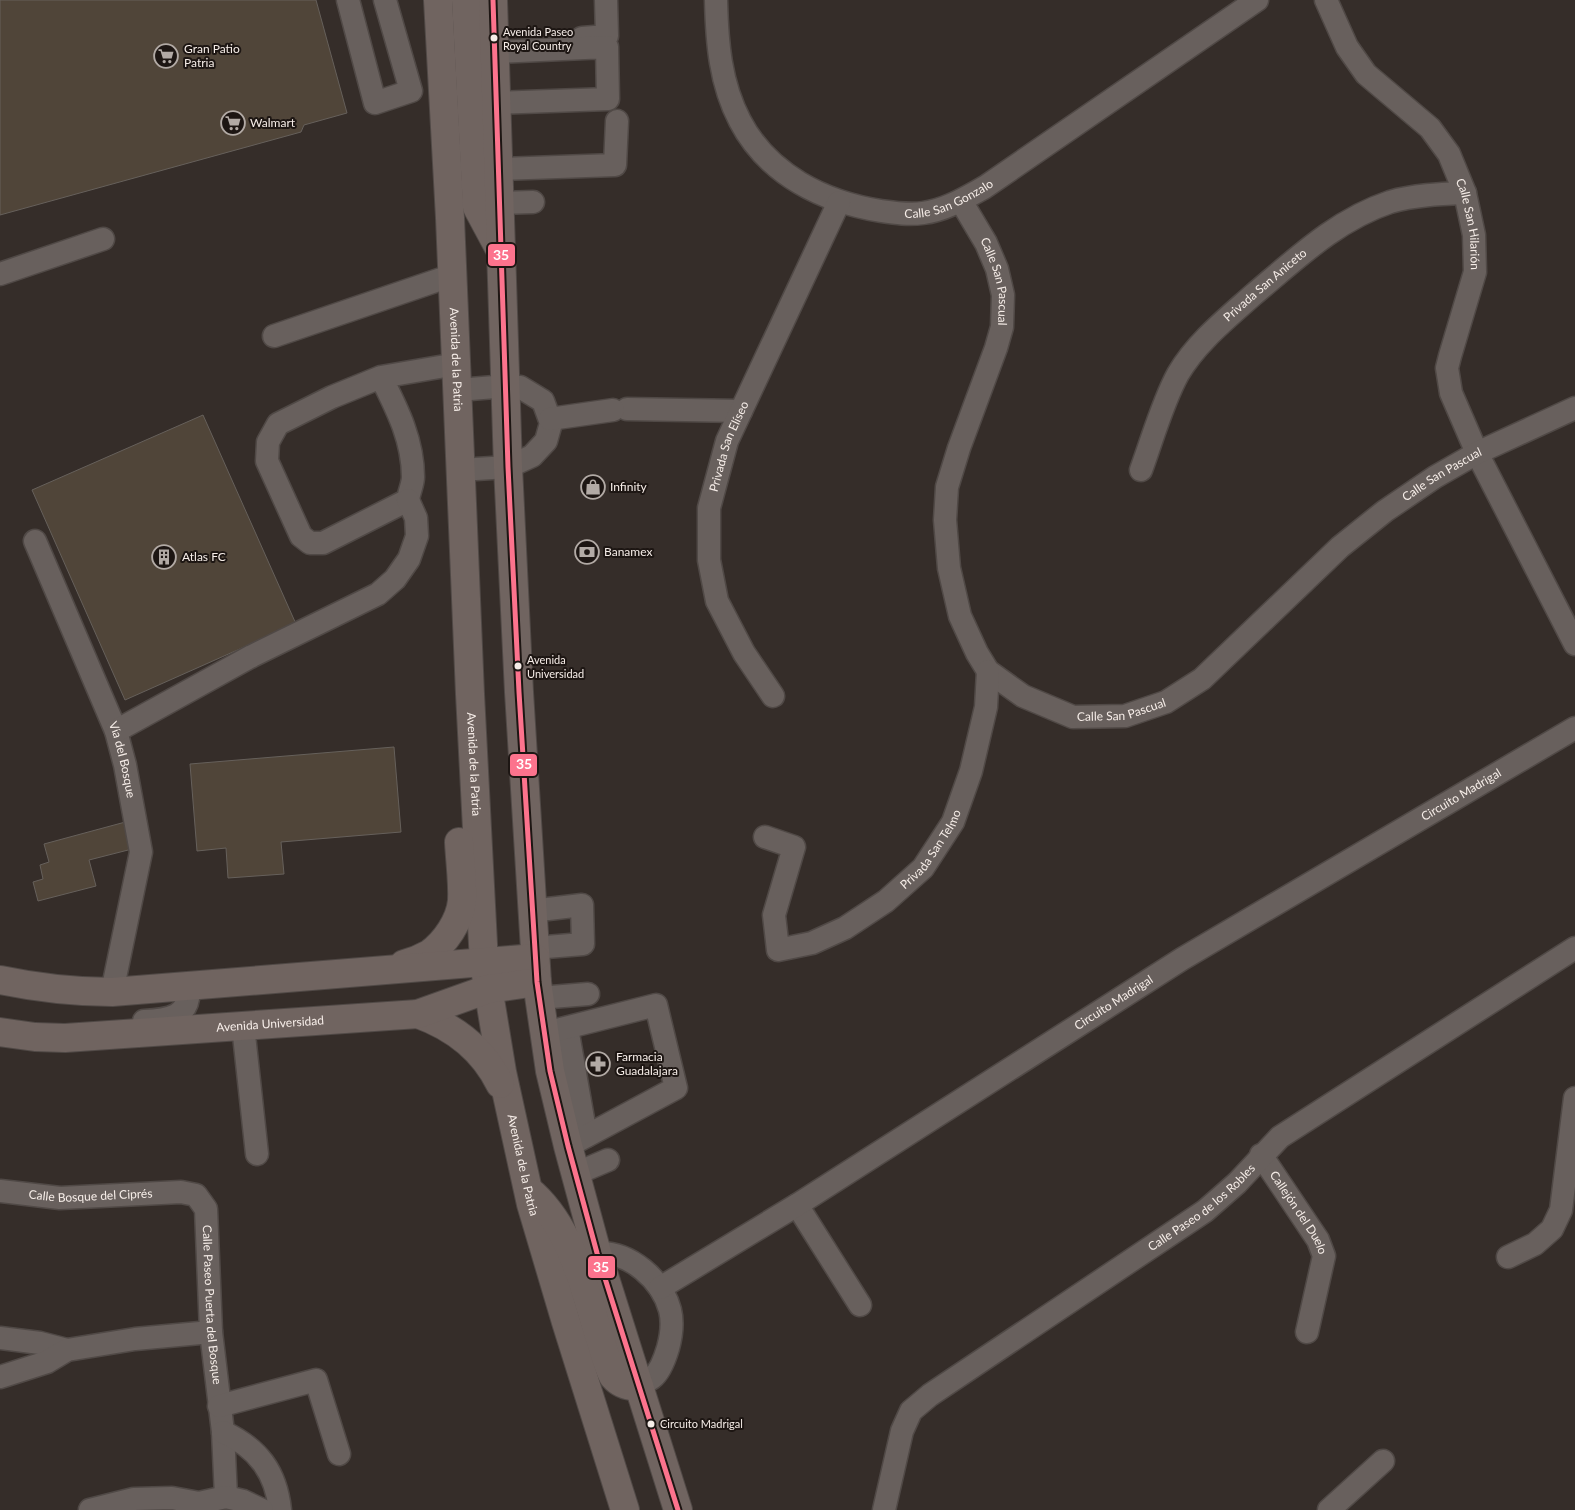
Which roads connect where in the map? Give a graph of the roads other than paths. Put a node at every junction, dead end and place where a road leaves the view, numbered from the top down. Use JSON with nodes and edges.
{"nodes":[{"id":1,"x":348,"y":0,"type":"edge"},
{"id":2,"x":385,"y":0,"type":"edge"},
{"id":3,"x":438,"y":0,"type":"edge"},
{"id":4,"x":466,"y":0,"type":"edge"},
{"id":5,"x":493,"y":0,"type":"edge"},
{"id":6,"x":606,"y":0,"type":"edge"},
{"id":7,"x":716,"y":0,"type":"edge"},
{"id":8,"x":1257,"y":0,"type":"edge"},
{"id":9,"x":1326,"y":0,"type":"edge"},
{"id":10,"x":495,"y":47,"type":"junction"},
{"id":11,"x":496,"y":103,"type":"junction"},
{"id":12,"x":617,"y":121,"type":"dead end"},
{"id":13,"x":498,"y":169,"type":"junction"},
{"id":14,"x":1465,"y":193,"type":"junction"},
{"id":15,"x":960,"y":201,"type":"junction"},
{"id":16,"x":533,"y":202,"type":"dead end"},
{"id":17,"x":839,"y":202,"type":"junction"},
{"id":18,"x":499,"y":203,"type":"junction"},
{"id":19,"x":103,"y":239,"type":"dead end"},
{"id":20,"x":500,"y":250,"type":"junction"},
{"id":21,"x":0,"y":274,"type":"edge"},
{"id":22,"x":453,"y":275,"type":"junction"},
{"id":23,"x":274,"y":336,"type":"dead end"},
{"id":24,"x":381,"y":377,"type":"junction"},
{"id":25,"x":457,"y":377,"type":"junction"},
{"id":26,"x":506,"y":386,"type":"junction"},
{"id":27,"x":1575,"y":408,"type":"edge"},
{"id":28,"x":740,"y":411,"type":"junction"},
{"id":29,"x":550,"y":419,"type":"junction"},
{"id":30,"x":1477,"y":452,"type":"junction"},
{"id":31,"x":508,"y":467,"type":"junction"},
{"id":32,"x":460,"y":470,"type":"junction"},
{"id":33,"x":1141,"y":470,"type":"dead end"},
{"id":34,"x":408,"y":500,"type":"junction"},
{"id":35,"x":35,"y":541,"type":"dead end"},
{"id":36,"x":1575,"y":644,"type":"edge"},
{"id":37,"x":988,"y":671,"type":"junction"},
{"id":38,"x":773,"y":696,"type":"dead end"},
{"id":39,"x":1575,"y":728,"type":"edge"},
{"id":40,"x":116,"y":731,"type":"junction"},
{"id":41,"x":475,"y":778,"type":"junction"},
{"id":42,"x":765,"y":837,"type":"dead end"},
{"id":43,"x":531,"y":910,"type":"junction"},
{"id":44,"x":1575,"y":948,"type":"edge"},
{"id":45,"x":383,"y":971,"type":"junction"},
{"id":46,"x":536,"y":971,"type":"junction"},
{"id":47,"x":486,"y":976,"type":"junction"},
{"id":48,"x":0,"y":980,"type":"edge"},
{"id":49,"x":188,"y":986,"type":"junction"},
{"id":50,"x":112,"y":992,"type":"junction"},
{"id":51,"x":588,"y":994,"type":"dead end"},
{"id":52,"x":418,"y":1014,"type":"junction"},
{"id":53,"x":243,"y":1026,"type":"junction"},
{"id":54,"x":556,"y":1031,"type":"junction"},
{"id":55,"x":0,"y":1032,"type":"edge"},
{"id":56,"x":65,"y":1038,"type":"junction"},
{"id":57,"x":1575,"y":1098,"type":"edge"},
{"id":58,"x":514,"y":1124,"type":"junction"},
{"id":59,"x":577,"y":1141,"type":"junction"},
{"id":60,"x":257,"y":1154,"type":"dead end"},
{"id":61,"x":1261,"y":1156,"type":"junction"},
{"id":62,"x":608,"y":1160,"type":"dead end"},
{"id":63,"x":575,"y":1174,"type":"junction"},
{"id":64,"x":528,"y":1190,"type":"junction"},
{"id":65,"x":0,"y":1191,"type":"edge"},
{"id":66,"x":181,"y":1192,"type":"joint"},
{"id":67,"x":797,"y":1205,"type":"junction"},
{"id":68,"x":597,"y":1253,"type":"junction"},
{"id":69,"x":1508,"y":1257,"type":"dead end"},
{"id":70,"x":660,"y":1288,"type":"junction"},
{"id":71,"x":860,"y":1304,"type":"dead end"},
{"id":72,"x":211,"y":1332,"type":"junction"},
{"id":73,"x":1307,"y":1332,"type":"dead end"},
{"id":74,"x":0,"y":1338,"type":"edge"},
{"id":75,"x":67,"y":1350,"type":"junction"},
{"id":76,"x":0,"y":1377,"type":"edge"},
{"id":77,"x":639,"y":1386,"type":"junction"},
{"id":78,"x":219,"y":1406,"type":"junction"},
{"id":79,"x":223,"y":1432,"type":"junction"},
{"id":80,"x":339,"y":1454,"type":"dead end"},
{"id":81,"x":1383,"y":1461,"type":"dead end"},
{"id":82,"x":226,"y":1497,"type":"junction"},
{"id":83,"x":201,"y":1506,"type":"edge"},
{"id":84,"x":90,"y":1510,"type":"edge"},
{"id":85,"x":262,"y":1510,"type":"edge"},
{"id":86,"x":280,"y":1510,"type":"edge"},
{"id":87,"x":625,"y":1510,"type":"edge"},
{"id":88,"x":678,"y":1510,"type":"edge"},
{"id":89,"x":884,"y":1510,"type":"edge"},
{"id":90,"x":1329,"y":1510,"type":"edge"}],
"edges":[{"from":1,"to":2,"type":"street"},
{"from":3,"to":22,"type":"main road","name":"Avenida de la Patria"},
{"from":4,"to":20,"type":"main road"},
{"from":5,"to":10,"type":"main road"},
{"from":6,"to":10,"type":"street"},
{"from":7,"to":17,"type":"street","name":"Calle San Gonzalo"},
{"from":8,"to":15,"type":"street","name":"Calle San Gonzalo"},
{"from":9,"to":14,"type":"street","name":"Calle San Hilarión"},
{"from":10,"to":11,"type":"main road"},
{"from":10,"to":11,"type":"street"},
{"from":11,"to":13,"type":"main road"},
{"from":12,"to":13,"type":"street"},
{"from":13,"to":18,"type":"main road"},
{"from":14,"to":30,"type":"street","name":"Calle San Hilarión"},
{"from":14,"to":33,"type":"street","name":"Privada San Aniceto"},
{"from":15,"to":17,"type":"street","name":"Calle San Gonzalo"},
{"from":15,"to":37,"type":"street","name":"Calle San Pascual"},
{"from":16,"to":18,"type":"street"},
{"from":17,"to":28,"type":"street","name":"Privada San Elíseo"},
{"from":18,"to":20,"type":"main road"},
{"from":19,"to":21,"type":"street"},
{"from":20,"to":26,"type":"main road"},
{"from":22,"to":23,"type":"street"},
{"from":22,"to":25,"type":"main road","name":"Avenida de la Patria"},
{"from":24,"to":25,"type":"street"},
{"from":24,"to":34,"type":"street"},
{"from":24,"to":34,"type":"street"},
{"from":25,"to":26,"type":"street"},
{"from":25,"to":32,"type":"main road","name":"Avenida de la Patria"},
{"from":26,"to":29,"type":"street"},
{"from":26,"to":31,"type":"main road"},
{"from":27,"to":30,"type":"street","name":"Calle San Pascual"},
{"from":28,"to":29,"type":"street"},
{"from":28,"to":38,"type":"street","name":"Privada San Elíseo"},
{"from":29,"to":31,"type":"street"},
{"from":30,"to":36,"type":"street","name":"Calle San Hilarión"},
{"from":30,"to":37,"type":"street","name":"Calle San Pascual"},
{"from":31,"to":32,"type":"street"},
{"from":31,"to":43,"type":"main road"},
{"from":32,"to":41,"type":"main road","name":"Avenida de la Patria"},
{"from":34,"to":40,"type":"street"},
{"from":35,"to":40,"type":"street","name":"Vía del Bosque"},
{"from":37,"to":42,"type":"street","name":"Privada San Telmo"},
{"from":39,"to":67,"type":"street","name":"Circuito Madrigal"},
{"from":40,"to":50,"type":"street","name":"Vía del Bosque"},
{"from":41,"to":45,"type":"main road"},
{"from":41,"to":47,"type":"main road","name":"Avenida de la Patria"},
{"from":43,"to":46,"type":"main road"},
{"from":43,"to":46,"type":"street"},
{"from":44,"to":61,"type":"street","name":"Calle Paseo de los Robles"},
{"from":45,"to":47,"type":"main road","name":"Avenida Universidad"},
{"from":45,"to":49,"type":"main road","name":"Avenida Universidad"},
{"from":46,"to":47,"type":"main road","name":"Avenida Universidad"},
{"from":46,"to":51,"type":"street"},
{"from":46,"to":54,"type":"main road"},
{"from":47,"to":52,"type":"main road","name":"Avenida Universidad"},
{"from":47,"to":58,"type":"main road","name":"Avenida de la Patria"},
{"from":48,"to":50,"type":"main road","name":"Avenida Universidad"},
{"from":49,"to":50,"type":"main road","name":"Avenida Universidad"},
{"from":49,"to":56,"type":"street"},
{"from":52,"to":53,"type":"main road","name":"Avenida Universidad"},
{"from":52,"to":58,"type":"main road"},
{"from":53,"to":56,"type":"main road","name":"Avenida Universidad"},
{"from":53,"to":60,"type":"street"},
{"from":54,"to":59,"type":"main road"},
{"from":54,"to":59,"type":"street"},
{"from":55,"to":56,"type":"main road","name":"Avenida Universidad"},
{"from":57,"to":69,"type":"street"},
{"from":58,"to":64,"type":"main road","name":"Avenida de la Patria"},
{"from":59,"to":63,"type":"main road"},
{"from":61,"to":73,"type":"street","name":"Callejón del Duelo"},
{"from":61,"to":89,"type":"street","name":"Calle Paseo de los Robles"},
{"from":62,"to":63,"type":"street"},
{"from":63,"to":68,"type":"main road"},
{"from":64,"to":77,"type":"main road"},
{"from":64,"to":87,"type":"main road","name":"Avenida de la Patria"},
{"from":65,"to":66,"type":"street","name":"Calle Bosque del Ciprés"},
{"from":66,"to":72,"type":"street","name":"Calle Paseo Puerta del Bosque"},
{"from":67,"to":70,"type":"street","name":"Circuito Madrigal"},
{"from":67,"to":71,"type":"street"},
{"from":68,"to":70,"type":"street"},
{"from":68,"to":77,"type":"main road"},
{"from":70,"to":77,"type":"street"},
{"from":72,"to":75,"type":"street"},
{"from":72,"to":78,"type":"street","name":"Calle Paseo Puerta del Bosque"},
{"from":74,"to":75,"type":"street"},
{"from":75,"to":76,"type":"street"},
{"from":77,"to":88,"type":"main road"},
{"from":78,"to":79,"type":"street","name":"Calle Paseo Puerta del Bosque"},
{"from":78,"to":80,"type":"street"},
{"from":79,"to":82,"type":"street","name":"Calle Paseo Puerta del Bosque"},
{"from":79,"to":86,"type":"street"},
{"from":81,"to":90,"type":"street"},
{"from":82,"to":83,"type":"street"},
{"from":82,"to":85,"type":"street"},
{"from":83,"to":84,"type":"street"}]}
